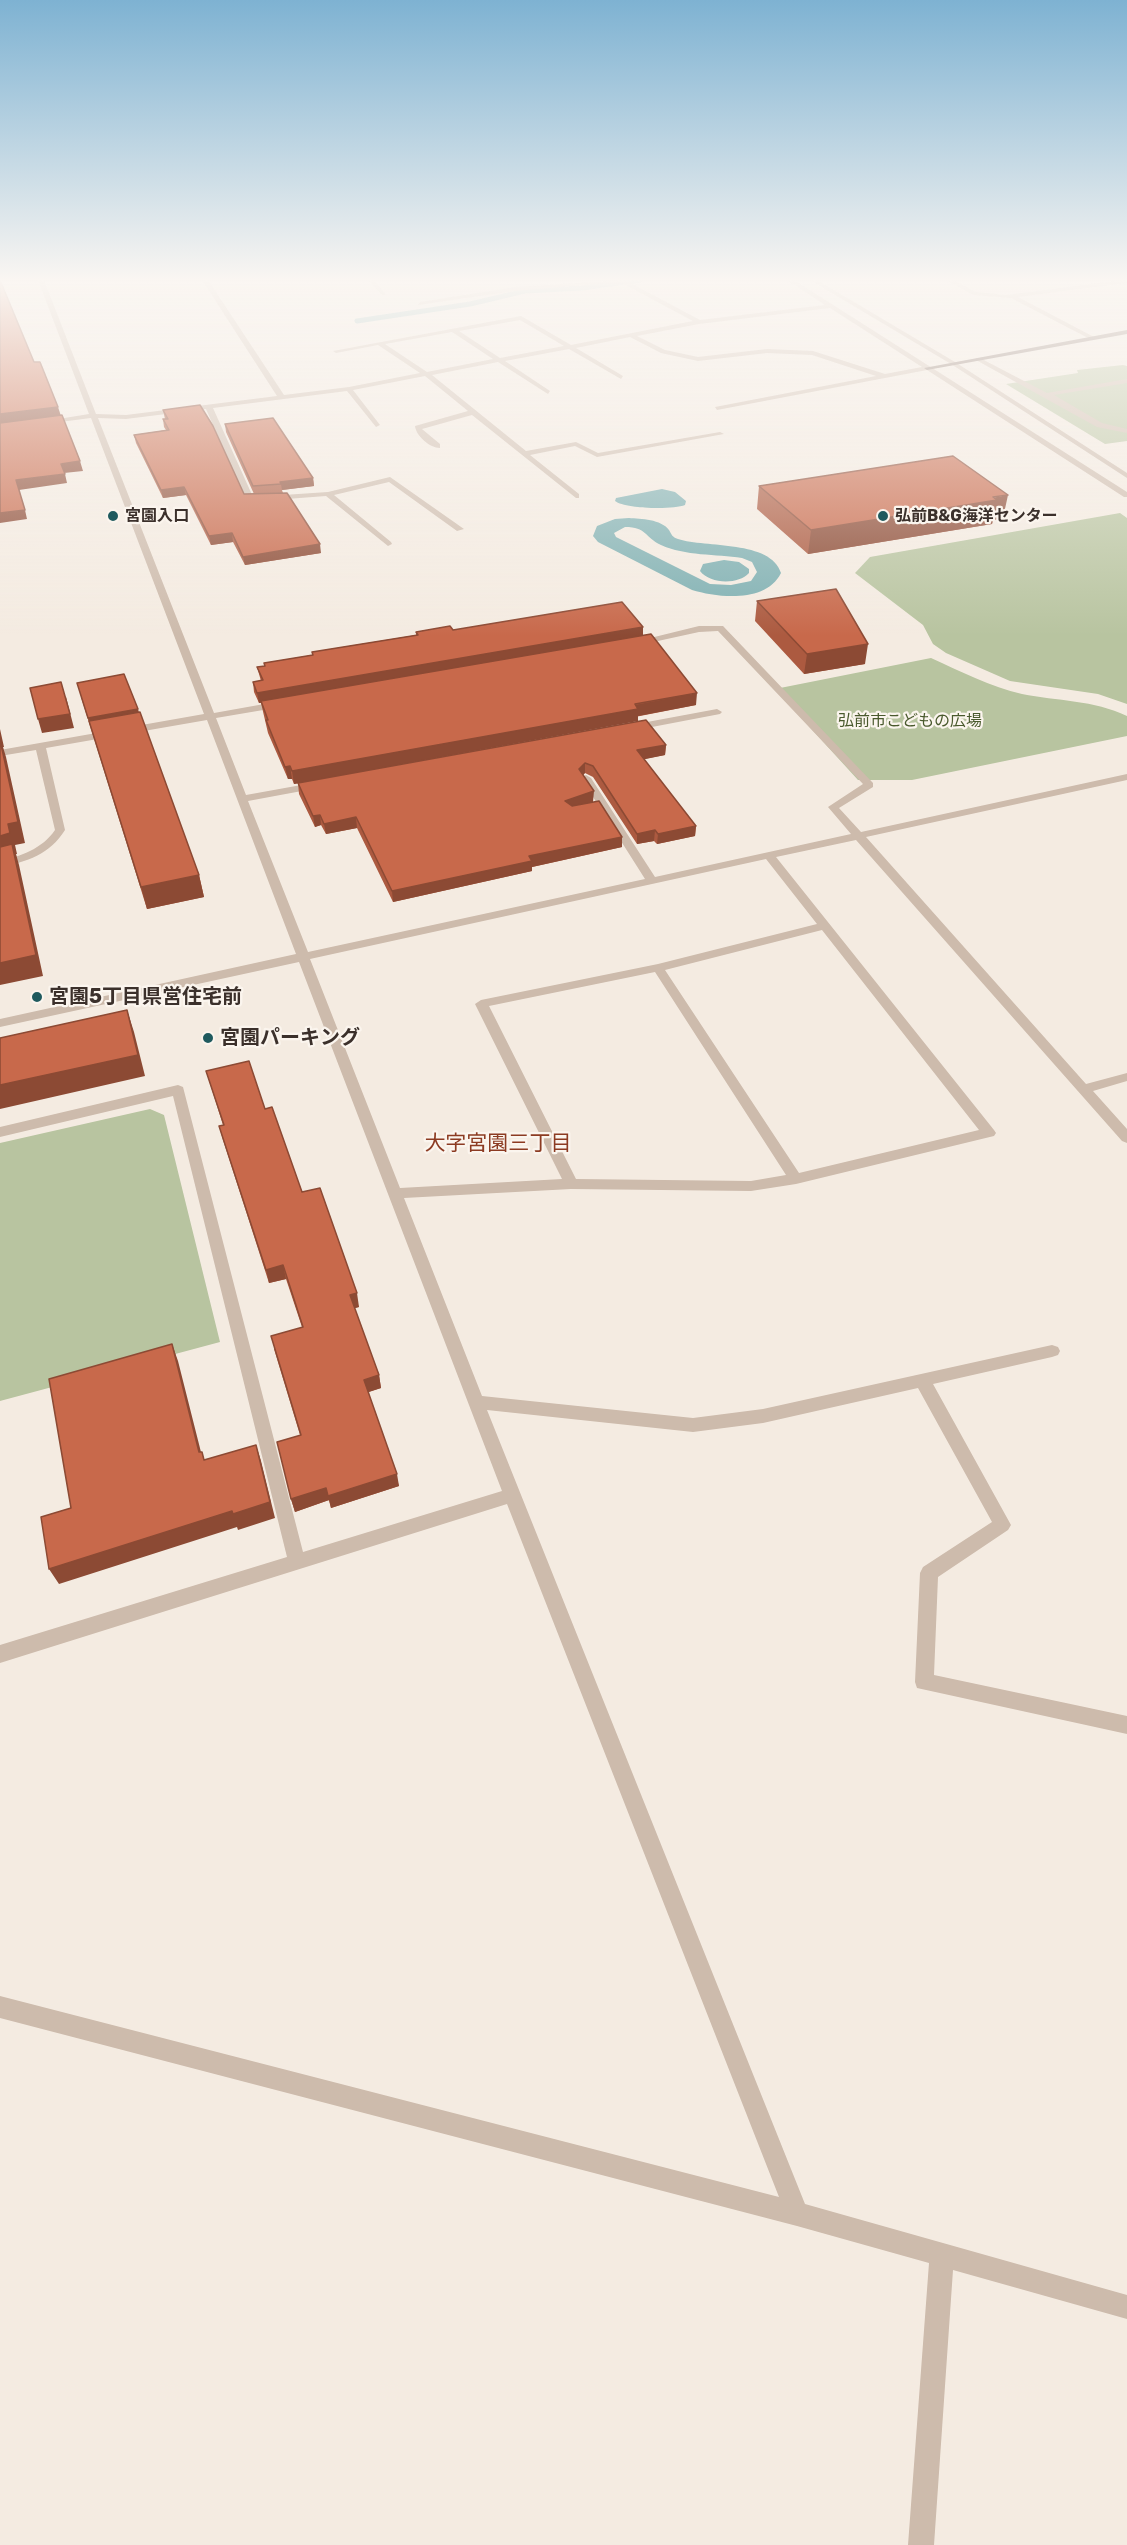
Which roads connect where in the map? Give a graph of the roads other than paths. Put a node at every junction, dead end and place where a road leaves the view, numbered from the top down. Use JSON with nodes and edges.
{"nodes":[{"id":1,"x":86,"y":399,"type":"edge"},
{"id":2,"x":276,"y":399,"type":"edge"},
{"id":3,"x":356,"y":399,"type":"edge"},
{"id":4,"x":457,"y":399,"type":"edge"},
{"id":5,"x":765,"y":399,"type":"edge"},
{"id":6,"x":975,"y":399,"type":"edge"},
{"id":7,"x":1008,"y":399,"type":"edge"},
{"id":8,"x":1053,"y":399,"type":"edge"},
{"id":9,"x":209,"y":407,"type":"junction"},
{"id":10,"x":717,"y":408,"type":"dead end"},
{"id":11,"x":473,"y":412,"type":"junction"},
{"id":12,"x":93,"y":416,"type":"junction"},
{"id":13,"x":32,"y":424,"type":"edge"},
{"id":14,"x":376,"y":425,"type":"dead end"},
{"id":15,"x":1127,"y":431,"type":"edge"},
{"id":16,"x":720,"y":434,"type":"dead end"},
{"id":17,"x":437,"y":446,"type":"dead end"},
{"id":18,"x":524,"y":454,"type":"junction"},
{"id":19,"x":1127,"y":476,"type":"edge"},
{"id":20,"x":328,"y":494,"type":"junction"},
{"id":21,"x":1127,"y":495,"type":"edge"},
{"id":22,"x":576,"y":496,"type":"dead end"},
{"id":23,"x":460,"y":530,"type":"dead end"},
{"id":24,"x":388,"y":544,"type":"dead end"},
{"id":25,"x":625,"y":645,"type":"edge"},
{"id":26,"x":286,"y":703,"type":"edge"},
{"id":27,"x":717,"y":712,"type":"dead end"},
{"id":28,"x":209,"y":717,"type":"junction"},
{"id":29,"x":624,"y":729,"type":"edge"},
{"id":30,"x":40,"y":746,"type":"junction"},
{"id":31,"x":0,"y":753,"type":"edge"},
{"id":32,"x":1127,"y":777,"type":"edge"},
{"id":33,"x":586,"y":778,"type":"edge"},
{"id":34,"x":335,"y":782,"type":"edge"},
{"id":35,"x":242,"y":800,"type":"junction"},
{"id":36,"x":857,"y":836,"type":"junction"},
{"id":37,"x":769,"y":856,"type":"junction"},
{"id":38,"x":0,"y":864,"type":"edge"},
{"id":39,"x":652,"y":881,"type":"junction"},
{"id":40,"x":825,"y":926,"type":"junction"},
{"id":41,"x":303,"y":958,"type":"junction"},
{"id":42,"x":658,"y":968,"type":"junction"},
{"id":43,"x":0,"y":1023,"type":"edge"},
{"id":44,"x":1127,"y":1077,"type":"edge"},
{"id":45,"x":1084,"y":1089,"type":"junction"},
{"id":46,"x":0,"y":1132,"type":"edge"},
{"id":47,"x":1127,"y":1138,"type":"edge"},
{"id":48,"x":796,"y":1179,"type":"junction"},
{"id":49,"x":571,"y":1184,"type":"junction"},
{"id":50,"x":394,"y":1193,"type":"junction"},
{"id":51,"x":1052,"y":1351,"type":"dead end"},
{"id":52,"x":921,"y":1380,"type":"junction"},
{"id":53,"x":476,"y":1402,"type":"junction"},
{"id":54,"x":512,"y":1495,"type":"junction"},
{"id":55,"x":297,"y":1562,"type":"junction"},
{"id":56,"x":0,"y":1654,"type":"edge"},
{"id":57,"x":1127,"y":1725,"type":"edge"},
{"id":58,"x":0,"y":2007,"type":"edge"},
{"id":59,"x":797,"y":2214,"type":"junction"},
{"id":60,"x":942,"y":2255,"type":"junction"},
{"id":61,"x":1127,"y":2307,"type":"edge"},
{"id":62,"x":921,"y":2545,"type":"edge"}],
"edges":[{"from":1,"to":12,"type":"street"},
{"from":2,"to":9,"type":"street"},
{"from":3,"to":14,"type":"street"},
{"from":4,"to":11,"type":"street"},
{"from":5,"to":10,"type":"street"},
{"from":6,"to":21,"type":"street"},
{"from":7,"to":19,"type":"street"},
{"from":8,"to":15,"type":"street"},
{"from":9,"to":12,"type":"street"},
{"from":9,"to":20,"type":"street"},
{"from":11,"to":17,"type":"street"},
{"from":11,"to":18,"type":"street"},
{"from":12,"to":13,"type":"street"},
{"from":12,"to":28,"type":"street"},
{"from":16,"to":18,"type":"street"},
{"from":18,"to":22,"type":"street"},
{"from":20,"to":23,"type":"street"},
{"from":20,"to":24,"type":"street"},
{"from":25,"to":36,"type":"street"},
{"from":26,"to":28,"type":"street"},
{"from":27,"to":29,"type":"street"},
{"from":28,"to":30,"type":"street"},
{"from":28,"to":35,"type":"street"},
{"from":30,"to":31,"type":"street"},
{"from":30,"to":38,"type":"street"},
{"from":32,"to":36,"type":"street"},
{"from":33,"to":39,"type":"street"},
{"from":34,"to":35,"type":"street"},
{"from":35,"to":41,"type":"street"},
{"from":36,"to":37,"type":"street"},
{"from":36,"to":45,"type":"street"},
{"from":37,"to":39,"type":"street"},
{"from":37,"to":40,"type":"street"},
{"from":39,"to":41,"type":"street"},
{"from":40,"to":42,"type":"street"},
{"from":40,"to":48,"type":"street"},
{"from":41,"to":43,"type":"street"},
{"from":41,"to":50,"type":"street"},
{"from":42,"to":48,"type":"street"},
{"from":42,"to":49,"type":"street"},
{"from":44,"to":45,"type":"street"},
{"from":45,"to":47,"type":"street"},
{"from":46,"to":55,"type":"street"},
{"from":48,"to":49,"type":"street"},
{"from":49,"to":50,"type":"street"},
{"from":50,"to":53,"type":"street"},
{"from":51,"to":52,"type":"street"},
{"from":52,"to":53,"type":"street"},
{"from":52,"to":57,"type":"street"},
{"from":53,"to":54,"type":"street"},
{"from":54,"to":55,"type":"street"},
{"from":54,"to":59,"type":"street"},
{"from":55,"to":56,"type":"street"},
{"from":58,"to":59,"type":"street"},
{"from":59,"to":60,"type":"street"},
{"from":60,"to":61,"type":"street"},
{"from":60,"to":62,"type":"street"}]}
